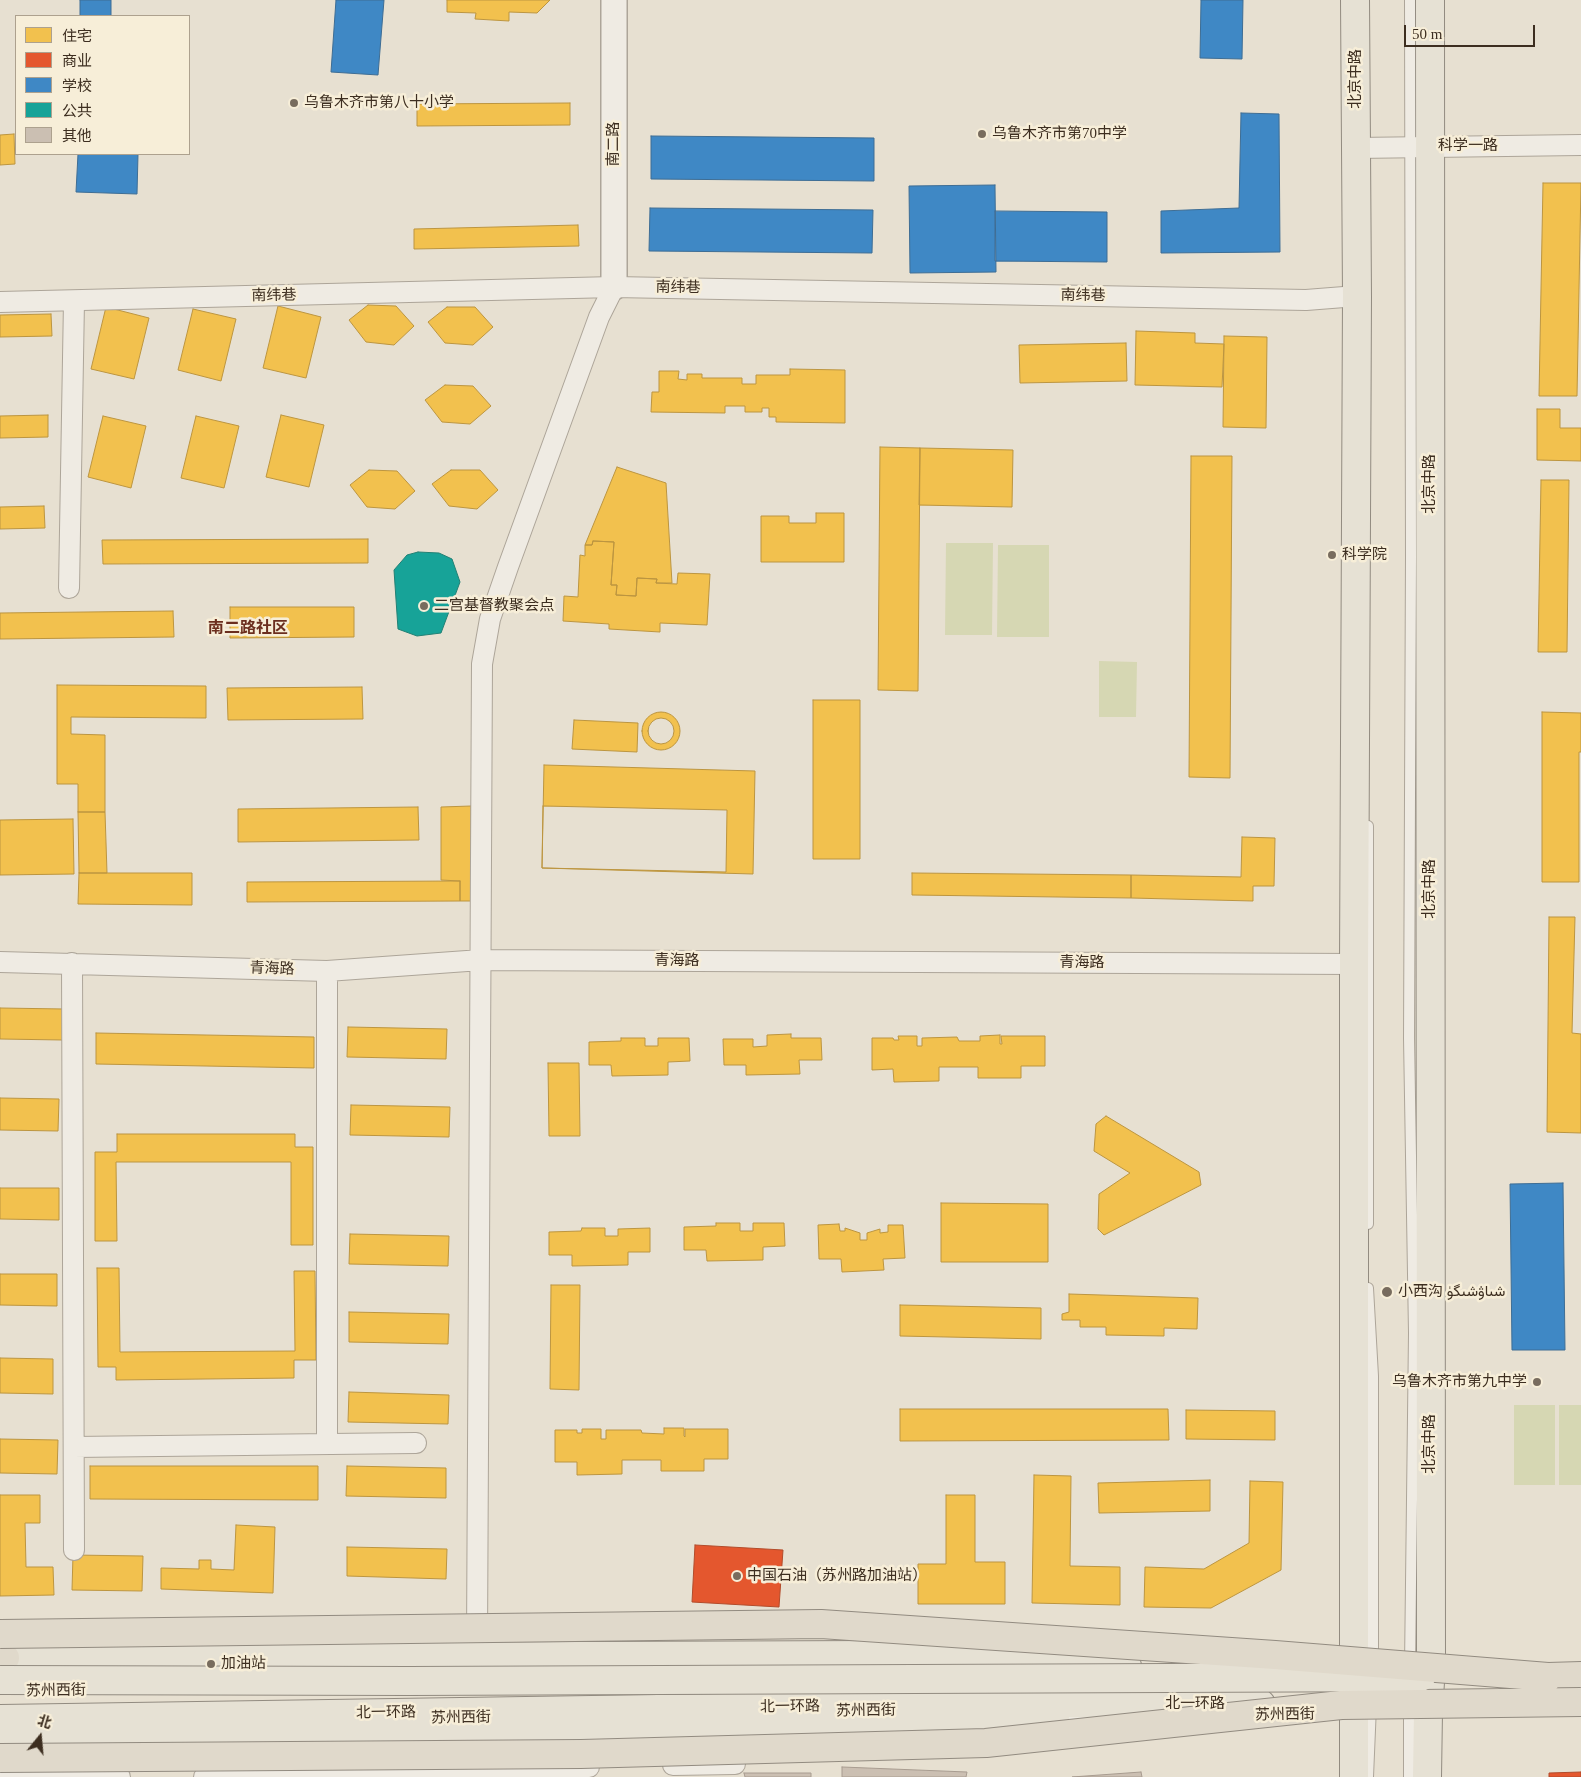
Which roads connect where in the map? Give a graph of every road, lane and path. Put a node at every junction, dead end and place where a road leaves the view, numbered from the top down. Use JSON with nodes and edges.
{"nodes":[{"id":1,"x":614,"y":0,"type":"edge"},
{"id":2,"x":1355,"y":0,"type":"edge"},
{"id":3,"x":1410,"y":0,"type":"edge"},
{"id":4,"x":1430,"y":0,"type":"edge"},
{"id":5,"x":1581,"y":145,"type":"edge"},
{"id":6,"x":1420,"y":146,"type":"junction"},
{"id":7,"x":1364,"y":147,"type":"junction"},
{"id":8,"x":1367,"y":225,"type":"dead end"},
{"id":9,"x":614,"y":287,"type":"junction"},
{"id":10,"x":1357,"y":296,"type":"junction"},
{"id":11,"x":74,"y":301,"type":"junction"},
{"id":12,"x":0,"y":302,"type":"edge"},
{"id":13,"x":1367,"y":353,"type":"dead end"},
{"id":14,"x":69,"y":588,"type":"dead end"},
{"id":15,"x":1368,"y":812,"type":"dead end"},
{"id":16,"x":481,"y":960,"type":"junction"},
{"id":17,"x":0,"y":962,"type":"edge"},
{"id":18,"x":72,"y":963,"type":"junction"},
{"id":19,"x":1354,"y":964,"type":"junction"},
{"id":20,"x":327,"y":971,"type":"junction"},
{"id":21,"x":1368,"y":1238,"type":"dead end"},
{"id":22,"x":1368,"y":1277,"type":"dead end"},
{"id":23,"x":416,"y":1443,"type":"dead end"},
{"id":24,"x":327,"y":1444,"type":"junction"},
{"id":25,"x":74,"y":1447,"type":"junction"},
{"id":26,"x":74,"y":1550,"type":"dead end"},
{"id":27,"x":477,"y":1656,"type":"junction"},
{"id":28,"x":1,"y":1658,"type":"edge"},
{"id":29,"x":1581,"y":1665,"type":"edge"},
{"id":30,"x":1169,"y":1668,"type":"junction"},
{"id":31,"x":1581,"y":1676,"type":"edge"},
{"id":32,"x":1548,"y":1677,"type":"junction"},
{"id":33,"x":1416,"y":1689,"type":"junction"},
{"id":34,"x":0,"y":1692,"type":"edge"},
{"id":35,"x":1362,"y":1692,"type":"junction"},
{"id":36,"x":1581,"y":1702,"type":"edge"},
{"id":37,"x":1581,"y":1714,"type":"edge"},
{"id":38,"x":0,"y":1719,"type":"edge"},
{"id":39,"x":1110,"y":1719,"type":"junction"},
{"id":40,"x":0,"y":1726,"type":"edge"},
{"id":41,"x":0,"y":1738,"type":"edge"},
{"id":42,"x":0,"y":1758,"type":"edge"},
{"id":43,"x":735,"y":1764,"type":"dead end"},
{"id":44,"x":687,"y":1771,"type":"edge"},
{"id":45,"x":0,"y":1773,"type":"edge"},
{"id":46,"x":405,"y":1774,"type":"edge"},
{"id":47,"x":120,"y":1777,"type":"edge"},
{"id":48,"x":204,"y":1777,"type":"edge"},
{"id":49,"x":1354,"y":1777,"type":"edge"},
{"id":50,"x":1368,"y":1777,"type":"edge"},
{"id":51,"x":1409,"y":1777,"type":"edge"},
{"id":52,"x":1427,"y":1777,"type":"edge"}],
"edges":[{"from":1,"to":9,"type":"street","name":"南二路"},
{"from":2,"to":7,"type":"main road","name":"北京中路"},
{"from":3,"to":6,"type":"lane"},
{"from":4,"to":6,"type":"main road","name":"北京中路"},
{"from":5,"to":6,"type":"street","name":"科学一路"},
{"from":6,"to":7,"type":"street","name":"科学一路"},
{"from":6,"to":33,"type":"main road","name":"北京中路"},
{"from":7,"to":10,"type":"main road","name":"北京中路"},
{"from":8,"to":13,"type":"lane"},
{"from":9,"to":10,"type":"street","name":"南纬巷"},
{"from":9,"to":11,"type":"street","name":"南纬巷"},
{"from":9,"to":16,"type":"street"},
{"from":10,"to":19,"type":"main road","name":"北京中路"},
{"from":11,"to":12,"type":"street","name":"南纬巷"},
{"from":11,"to":14,"type":"street"},
{"from":15,"to":21,"type":"lane"},
{"from":16,"to":19,"type":"street","name":"青海路"},
{"from":16,"to":20,"type":"street","name":"青海路"},
{"from":16,"to":27,"type":"street"},
{"from":17,"to":18,"type":"street","name":"青海路"},
{"from":18,"to":20,"type":"street","name":"青海路"},
{"from":18,"to":25,"type":"street"},
{"from":19,"to":35,"type":"main road","name":"北京中路"},
{"from":20,"to":24,"type":"street"},
{"from":22,"to":35,"type":"lane"},
{"from":23,"to":24,"type":"street"},
{"from":24,"to":25,"type":"street"},
{"from":25,"to":26,"type":"street"},
{"from":27,"to":28,"type":"main road"},
{"from":27,"to":30,"type":"main road"},
{"from":28,"to":32,"type":"main road","name":"北一环路","bridge":true},
{"from":28,"to":32,"type":"highway","bridge":true},
{"from":29,"to":33,"type":"main road","name":"苏州西街"},
{"from":30,"to":34,"type":"main road","name":"苏州西街"},
{"from":30,"to":35,"type":"main road","name":"苏州西街"},
{"from":31,"to":32,"type":"highway","name":"北一环路"},
{"from":33,"to":35,"type":"main road","name":"苏州西街"},
{"from":33,"to":35,"type":"main road","name":"苏州西街"},
{"from":33,"to":37,"type":"main road","name":"苏州西街"},
{"from":33,"to":51,"type":"lane"},
{"from":33,"to":52,"type":"main road","name":"北京中路"},
{"from":35,"to":36,"type":"highway","name":"北一环路","bridge":true},
{"from":35,"to":38,"type":"main road","name":"北一环路","bridge":true},
{"from":35,"to":39,"type":"main road","name":"苏州西街"},
{"from":35,"to":42,"type":"highway","bridge":true},
{"from":35,"to":49,"type":"main road","name":"北京中路"},
{"from":35,"to":50,"type":"lane"},
{"from":39,"to":40,"type":"main road","name":"苏州西街"},
{"from":39,"to":41,"type":"main road"},
{"from":43,"to":44,"type":"street"},
{"from":44,"to":46,"type":"street"},
{"from":45,"to":47,"type":"street"},
{"from":46,"to":48,"type":"street"}]}
